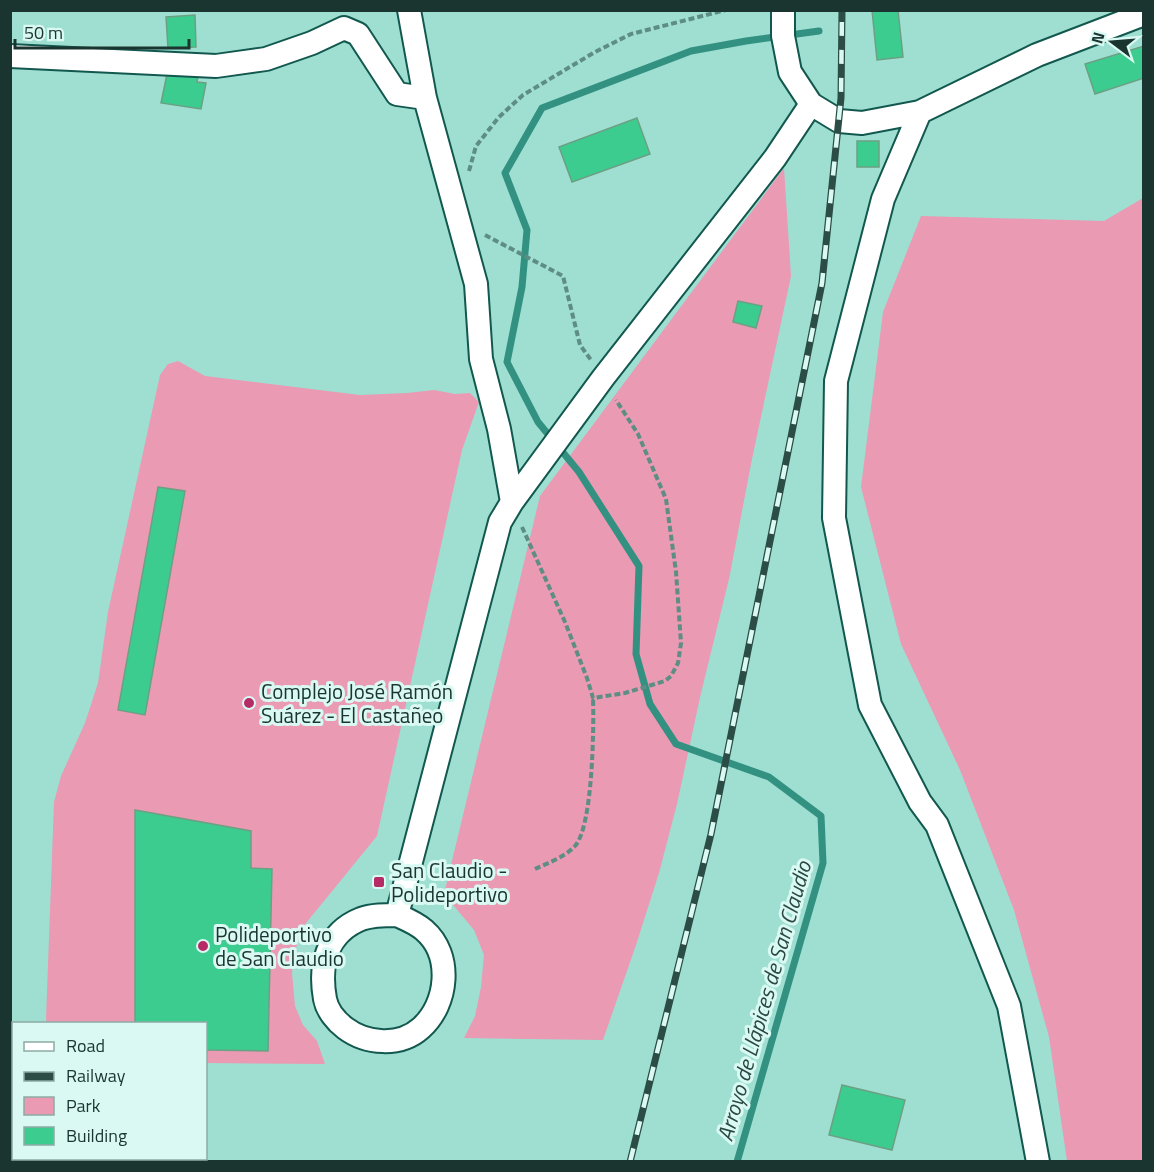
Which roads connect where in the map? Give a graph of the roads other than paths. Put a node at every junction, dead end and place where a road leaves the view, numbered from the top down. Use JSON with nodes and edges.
{"nodes":[{"id":1,"x":409,"y":10,"type":"edge"},
{"id":2,"x":1143,"y":14,"type":"edge"},
{"id":3,"x":783,"y":22,"type":"edge"},
{"id":4,"x":10,"y":56,"type":"edge"},
{"id":5,"x":425,"y":98,"type":"junction"},
{"id":6,"x":812,"y":104,"type":"junction"},
{"id":7,"x":920,"y":112,"type":"junction"},
{"id":8,"x":512,"y":502,"type":"junction"},
{"id":9,"x":396,"y":915,"type":"junction"},
{"id":10,"x":1038,"y":1161,"type":"edge"}],
"edges":[{"from":1,"to":5,"type":"street"},
{"from":2,"to":7,"type":"street"},
{"from":3,"to":6,"type":"street"},
{"from":4,"to":5,"type":"street"},
{"from":5,"to":8,"type":"street"},
{"from":6,"to":7,"type":"street"},
{"from":6,"to":8,"type":"street"},
{"from":7,"to":10,"type":"street"},
{"from":8,"to":9,"type":"street"},
{"from":9,"to":9,"type":"street"}]}
